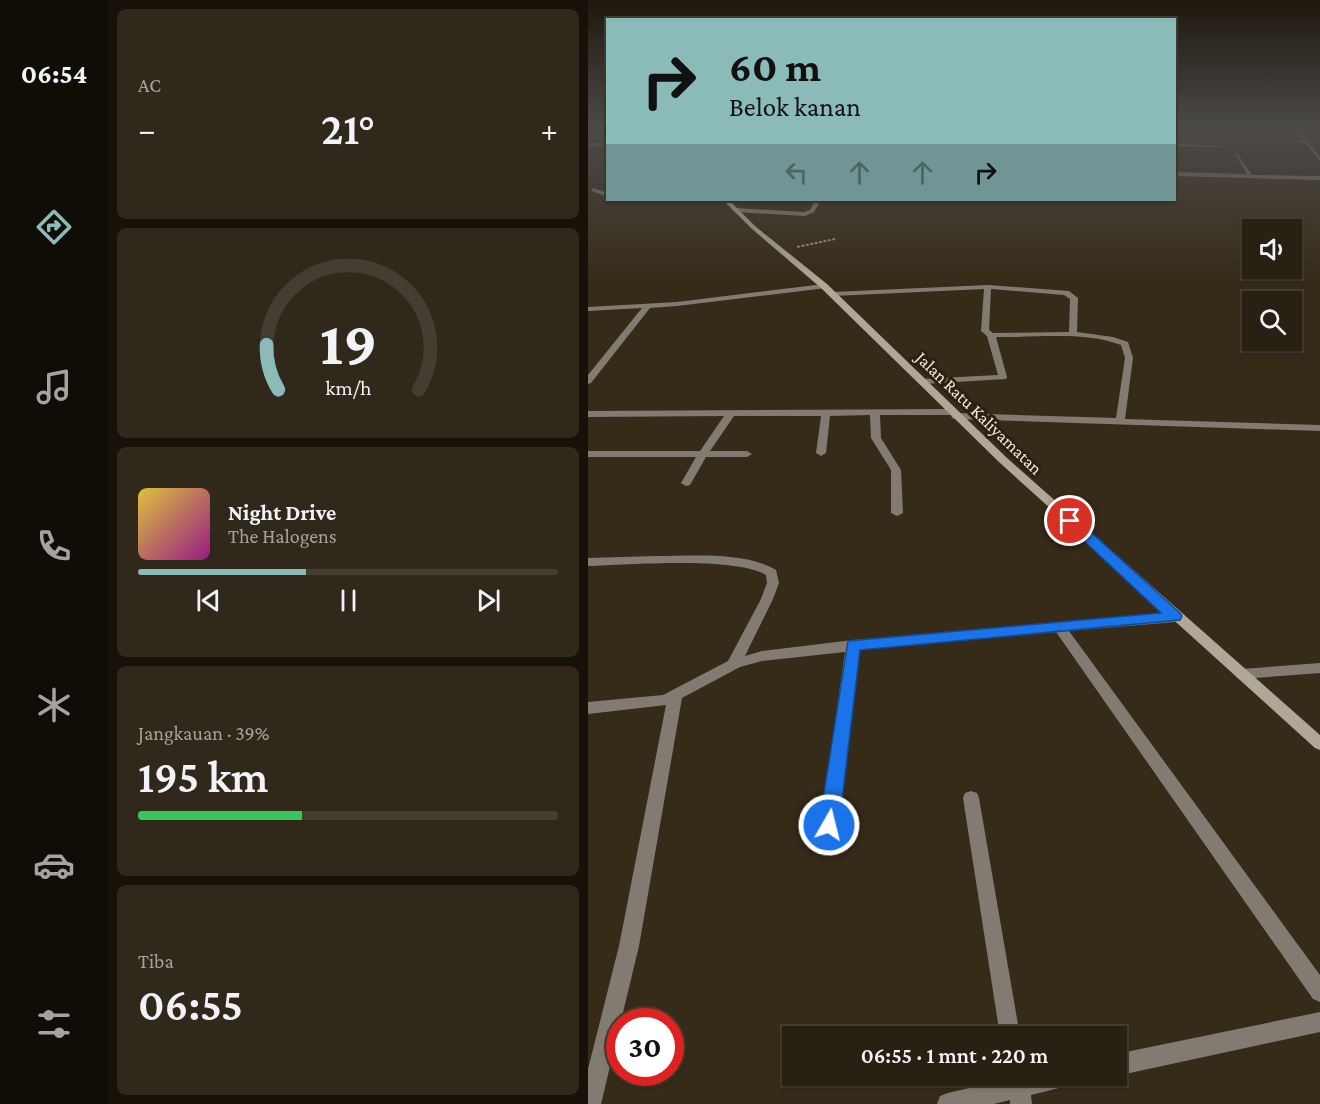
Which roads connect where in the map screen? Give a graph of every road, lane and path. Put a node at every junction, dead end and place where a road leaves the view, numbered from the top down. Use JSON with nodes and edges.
{"nodes":[{"id":1,"x":593,"y":190,"type":"dead end"},
{"id":2,"x":606,"y":194,"type":"edge"},
{"id":3,"x":727,"y":201,"type":"edge"},
{"id":4,"x":817,"y":201,"type":"edge"},
{"id":5,"x":735,"y":210,"type":"junction"},
{"id":6,"x":836,"y":239,"type":"dead end"},
{"id":7,"x":781,"y":250,"type":"junction"},
{"id":8,"x":824,"y":286,"type":"junction"},
{"id":9,"x":988,"y":286,"type":"junction"},
{"id":10,"x":833,"y":294,"type":"junction"},
{"id":11,"x":647,"y":306,"type":"junction"},
{"id":12,"x":588,"y":309,"type":"edge"},
{"id":13,"x":991,"y":335,"type":"junction"},
{"id":14,"x":1073,"y":336,"type":"junction"},
{"id":15,"x":589,"y":379,"type":"edge"},
{"id":16,"x":923,"y":381,"type":"junction"},
{"id":17,"x":731,"y":413,"type":"junction"},
{"id":18,"x":826,"y":413,"type":"junction"},
{"id":19,"x":875,"y":413,"type":"junction"},
{"id":20,"x":588,"y":414,"type":"edge"},
{"id":21,"x":953,"y":414,"type":"junction"},
{"id":22,"x":1120,"y":422,"type":"junction"},
{"id":23,"x":1320,"y":428,"type":"edge"},
{"id":24,"x":821,"y":453,"type":"dead end"},
{"id":25,"x":588,"y":454,"type":"edge"},
{"id":26,"x":700,"y":454,"type":"junction"},
{"id":27,"x":747,"y":454,"type":"dead end"},
{"id":28,"x":686,"y":483,"type":"dead end"},
{"id":29,"x":897,"y":513,"type":"dead end"},
{"id":30,"x":588,"y":562,"type":"edge"},
{"id":31,"x":1175,"y":616,"type":"junction"},
{"id":32,"x":1059,"y":627,"type":"junction"},
{"id":33,"x":853,"y":645,"type":"junction"},
{"id":34,"x":733,"y":665,"type":"junction"},
{"id":35,"x":1320,"y":668,"type":"edge"},
{"id":36,"x":1242,"y":674,"type":"junction"},
{"id":37,"x":675,"y":696,"type":"junction"},
{"id":38,"x":588,"y":708,"type":"edge"},
{"id":39,"x":1320,"y":744,"type":"edge"},
{"id":40,"x":971,"y":798,"type":"dead end"},
{"id":41,"x":829,"y":825,"type":"dead end"},
{"id":42,"x":1320,"y":992,"type":"edge"},
{"id":43,"x":1320,"y":1022,"type":"edge"},
{"id":44,"x":1009,"y":1026,"type":"edge"},
{"id":45,"x":1127,"y":1063,"type":"edge"},
{"id":46,"x":1019,"y":1088,"type":"edge"},
{"id":47,"x":590,"y":1104,"type":"edge"},
{"id":48,"x":948,"y":1104,"type":"edge"}],
"edges":[{"from":1,"to":2,"type":"street"},
{"from":3,"to":5,"type":"main road","name":"Jalan Ratu Kaliyamatan"},
{"from":4,"to":5,"type":"street"},
{"from":5,"to":7,"type":"main road","name":"Jalan Ratu Kaliyamatan"},
{"from":6,"to":7,"type":"path"},
{"from":7,"to":8,"type":"main road","name":"Jalan Ratu Kaliyamatan"},
{"from":8,"to":10,"type":"main road","name":"Jalan Ratu Kaliyamatan"},
{"from":8,"to":11,"type":"street"},
{"from":9,"to":10,"type":"street"},
{"from":9,"to":13,"type":"street"},
{"from":9,"to":14,"type":"street"},
{"from":10,"to":16,"type":"main road","name":"Jalan Ratu Kaliyamatan"},
{"from":11,"to":12,"type":"street"},
{"from":11,"to":15,"type":"street"},
{"from":13,"to":14,"type":"street"},
{"from":13,"to":16,"type":"street"},
{"from":14,"to":22,"type":"street"},
{"from":16,"to":21,"type":"main road","name":"Jalan Ratu Kaliyamatan"},
{"from":17,"to":18,"type":"street"},
{"from":17,"to":20,"type":"street"},
{"from":17,"to":26,"type":"street"},
{"from":18,"to":19,"type":"street"},
{"from":18,"to":24,"type":"street"},
{"from":19,"to":21,"type":"street"},
{"from":19,"to":29,"type":"street"},
{"from":21,"to":22,"type":"street"},
{"from":21,"to":31,"type":"main road","name":"Jalan Ratu Kaliyamatan"},
{"from":22,"to":23,"type":"street"},
{"from":25,"to":26,"type":"street"},
{"from":26,"to":27,"type":"street"},
{"from":26,"to":28,"type":"street"},
{"from":30,"to":34,"type":"street"},
{"from":31,"to":32,"type":"street"},
{"from":31,"to":36,"type":"main road","name":"Jalan Ratu Kaliyamatan"},
{"from":32,"to":33,"type":"street"},
{"from":32,"to":42,"type":"street"},
{"from":33,"to":34,"type":"street"},
{"from":33,"to":41,"type":"street"},
{"from":34,"to":37,"type":"street"},
{"from":35,"to":36,"type":"street"},
{"from":36,"to":39,"type":"main road","name":"Jalan Ratu Kaliyamatan"},
{"from":37,"to":38,"type":"street"},
{"from":37,"to":47,"type":"street"},
{"from":40,"to":44,"type":"street"},
{"from":43,"to":45,"type":"street"},
{"from":46,"to":48,"type":"street"}]}
